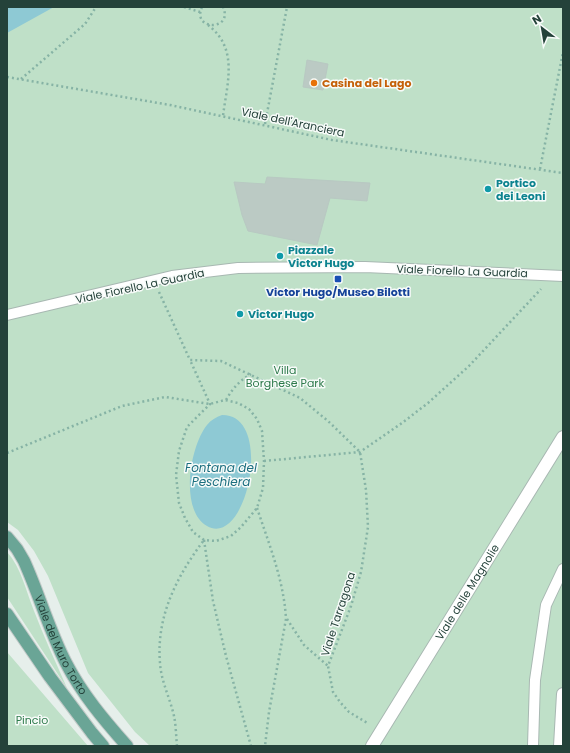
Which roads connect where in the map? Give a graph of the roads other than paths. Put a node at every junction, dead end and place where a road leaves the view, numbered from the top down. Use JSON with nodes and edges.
{"nodes":[{"id":1,"x":563,"y":276,"type":"edge"},
{"id":2,"x":7,"y":315,"type":"edge"},
{"id":3,"x":563,"y":438,"type":"edge"},
{"id":4,"x":7,"y":537,"type":"edge"},
{"id":5,"x":563,"y":569,"type":"edge"},
{"id":6,"x":7,"y":614,"type":"edge"},
{"id":7,"x":563,"y":694,"type":"edge"},
{"id":8,"x":104,"y":746,"type":"edge"},
{"id":9,"x":127,"y":746,"type":"edge"},
{"id":10,"x":372,"y":746,"type":"edge"},
{"id":11,"x":533,"y":746,"type":"edge"},
{"id":12,"x":560,"y":746,"type":"edge"}],
"edges":[{"from":1,"to":2,"type":"lane","name":"Viale Fiorello La Guardia"},
{"from":3,"to":10,"type":"street","name":"Viale delle Magnolie"},
{"from":4,"to":9,"type":"main road","name":"Viale del Muro Torto"},
{"from":5,"to":11,"type":"lane"},
{"from":6,"to":8,"type":"main road","name":"Viale del Muro Torto"},
{"from":7,"to":12,"type":"street"}]}
